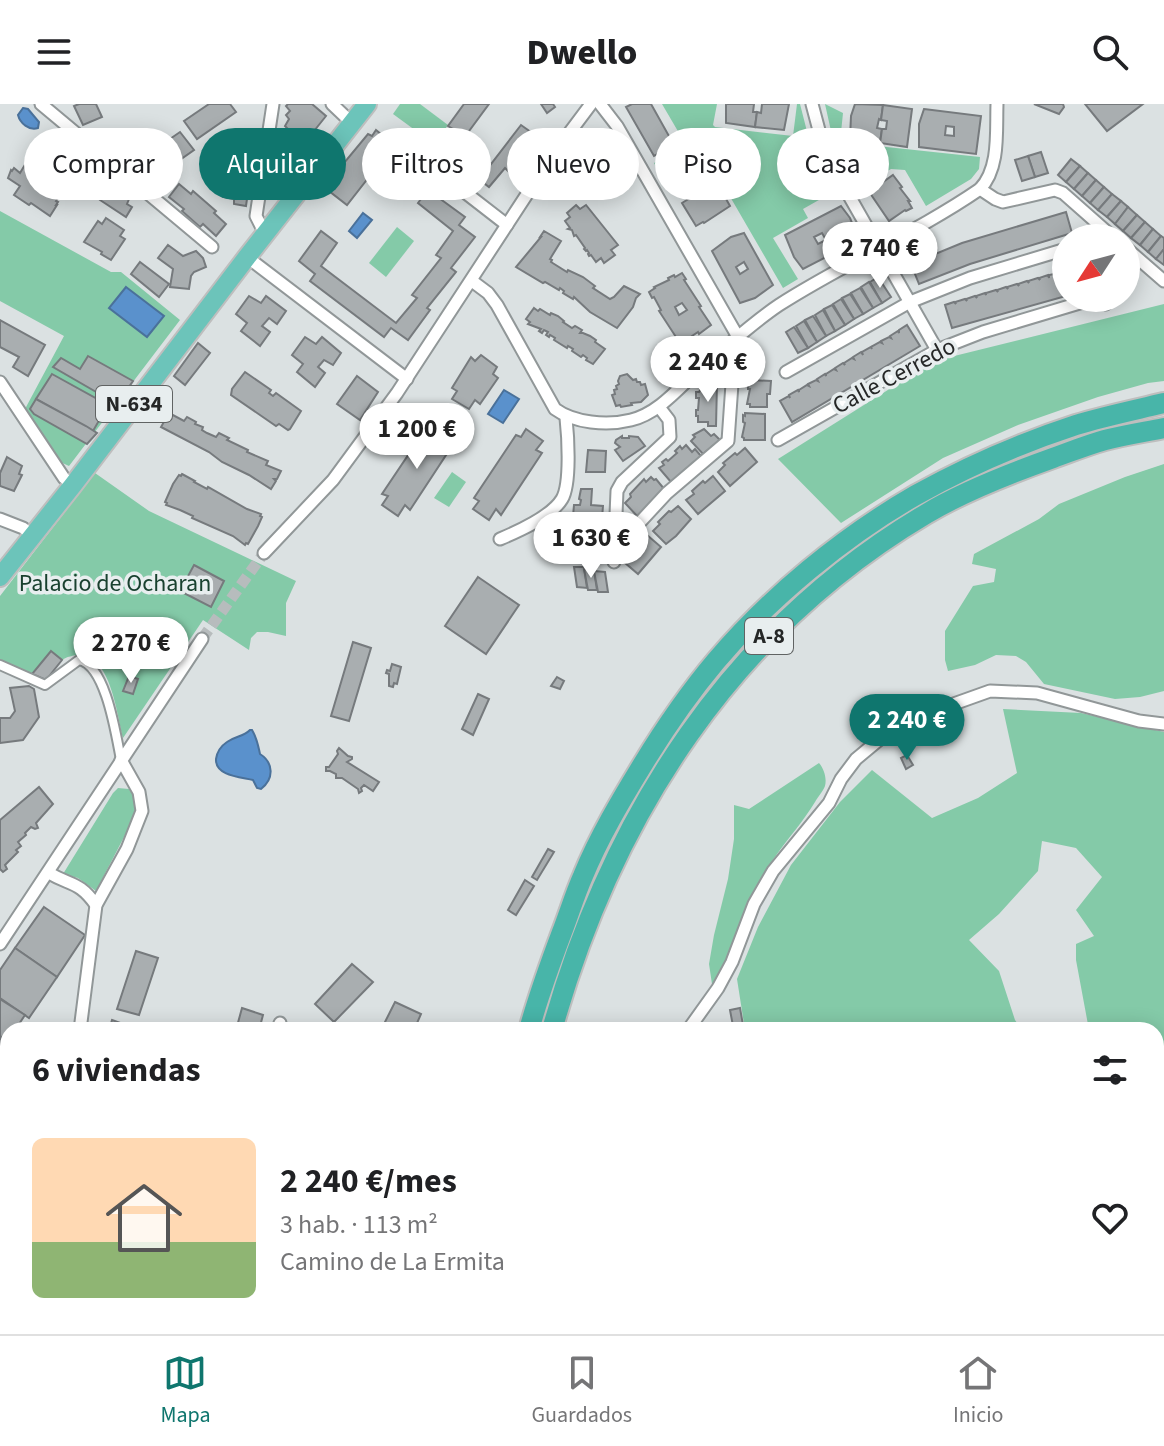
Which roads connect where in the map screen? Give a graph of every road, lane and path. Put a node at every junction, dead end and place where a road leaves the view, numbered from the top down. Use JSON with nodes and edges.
{"nodes":[{"id":1,"x":41,"y":104,"type":"edge"},
{"id":2,"x":273,"y":104,"type":"edge"},
{"id":3,"x":332,"y":104,"type":"edge"},
{"id":4,"x":367,"y":104,"type":"edge"},
{"id":5,"x":591,"y":104,"type":"edge"},
{"id":6,"x":600,"y":104,"type":"edge"},
{"id":7,"x":812,"y":104,"type":"edge"},
{"id":8,"x":997,"y":104,"type":"edge"},
{"id":9,"x":352,"y":123,"type":"junction"},
{"id":10,"x":980,"y":189,"type":"junction"},
{"id":11,"x":475,"y":200,"type":"edge"},
{"id":12,"x":1095,"y":224,"type":"edge"},
{"id":13,"x":507,"y":225,"type":"junction"},
{"id":14,"x":267,"y":231,"type":"junction"},
{"id":15,"x":212,"y":247,"type":"dead end"},
{"id":16,"x":879,"y":249,"type":"junction"},
{"id":17,"x":1052,"y":253,"type":"edge"},
{"id":18,"x":247,"y":257,"type":"junction"},
{"id":19,"x":1140,"y":260,"type":"edge"},
{"id":20,"x":472,"y":281,"type":"junction"},
{"id":21,"x":1164,"y":281,"type":"edge"},
{"id":22,"x":910,"y":302,"type":"junction"},
{"id":23,"x":1052,"y":311,"type":"edge"},
{"id":24,"x":738,"y":337,"type":"junction"},
{"id":25,"x":937,"y":350,"type":"junction"},
{"id":26,"x":786,"y":372,"type":"dead end"},
{"id":27,"x":407,"y":379,"type":"junction"},
{"id":28,"x":0,"y":382,"type":"edge"},
{"id":29,"x":732,"y":384,"type":"dead end"},
{"id":30,"x":1164,"y":403,"type":"edge"},
{"id":31,"x":659,"y":407,"type":"junction"},
{"id":32,"x":566,"y":418,"type":"junction"},
{"id":33,"x":1164,"y":428,"type":"edge"},
{"id":34,"x":778,"y":440,"type":"dead end"},
{"id":35,"x":73,"y":485,"type":"junction"},
{"id":36,"x":0,"y":519,"type":"edge"},
{"id":37,"x":32,"y":535,"type":"junction"},
{"id":38,"x":500,"y":539,"type":"dead end"},
{"id":39,"x":615,"y":539,"type":"junction"},
{"id":40,"x":264,"y":553,"type":"tunnel mouth"},
{"id":41,"x":614,"y":562,"type":"dead end"},
{"id":42,"x":0,"y":577,"type":"edge"},
{"id":43,"x":202,"y":639,"type":"tunnel mouth"},
{"id":44,"x":0,"y":665,"type":"edge"},
{"id":45,"x":1164,"y":724,"type":"edge"},
{"id":46,"x":121,"y":760,"type":"junction"},
{"id":47,"x":49,"y":873,"type":"junction"},
{"id":48,"x":96,"y":905,"type":"junction"},
{"id":49,"x":0,"y":944,"type":"edge"},
{"id":50,"x":81,"y":1022,"type":"edge"},
{"id":51,"x":532,"y":1022,"type":"edge"},
{"id":52,"x":555,"y":1022,"type":"edge"},
{"id":53,"x":694,"y":1022,"type":"edge"}],
"edges":[{"from":1,"to":15,"type":"street"},
{"from":2,"to":14,"type":"street"},
{"from":3,"to":9,"type":"street"},
{"from":4,"to":9,"type":"highway","number":"N-634"},
{"from":5,"to":13,"type":"street"},
{"from":6,"to":24,"type":"street"},
{"from":7,"to":16,"type":"street"},
{"from":8,"to":10,"type":"street"},
{"from":9,"to":14,"type":"highway","number":"N-634"},
{"from":10,"to":12,"type":"street"},
{"from":10,"to":16,"type":"street"},
{"from":11,"to":13,"type":"street"},
{"from":13,"to":20,"type":"street"},
{"from":14,"to":18,"type":"highway","number":"N-634"},
{"from":16,"to":22,"type":"street"},
{"from":16,"to":24,"type":"street"},
{"from":17,"to":22,"type":"street"},
{"from":18,"to":27,"type":"street"},
{"from":18,"to":35,"type":"highway","number":"N-634"},
{"from":19,"to":21,"type":"street"},
{"from":20,"to":27,"type":"street"},
{"from":20,"to":32,"type":"street"},
{"from":22,"to":25,"type":"street"},
{"from":22,"to":26,"type":"street"},
{"from":23,"to":25,"type":"street","name":"Calle Cerredo"},
{"from":24,"to":31,"type":"street"},
{"from":25,"to":34,"type":"street","name":"Calle Cerredo"},
{"from":27,"to":40,"type":"street"},
{"from":28,"to":35,"type":"street"},
{"from":29,"to":39,"type":"street"},
{"from":30,"to":51,"type":"highway","number":"A-8"},
{"from":31,"to":32,"type":"street"},
{"from":31,"to":39,"type":"street"},
{"from":32,"to":38,"type":"street"},
{"from":33,"to":52,"type":"highway","number":"A-8"},
{"from":35,"to":37,"type":"highway","number":"N-634"},
{"from":36,"to":37,"type":"street"},
{"from":37,"to":42,"type":"highway","number":"N-634"},
{"from":39,"to":41,"type":"street"},
{"from":43,"to":46,"type":"street"},
{"from":44,"to":46,"type":"street"},
{"from":45,"to":53,"type":"street"},
{"from":46,"to":47,"type":"street"},
{"from":46,"to":48,"type":"street"},
{"from":47,"to":48,"type":"street"},
{"from":47,"to":49,"type":"street"},
{"from":48,"to":50,"type":"street"}]}
